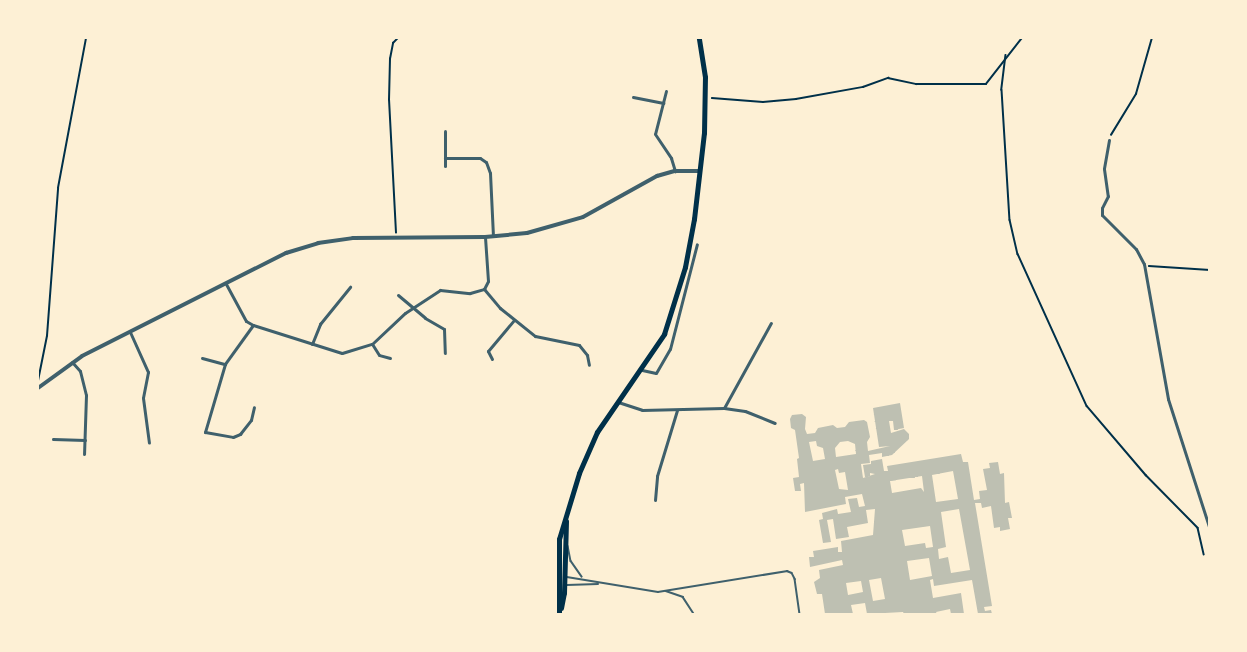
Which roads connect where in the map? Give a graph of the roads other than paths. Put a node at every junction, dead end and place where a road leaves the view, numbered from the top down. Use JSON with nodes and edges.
{"nodes":[{"id":1,"x":699,"y":38,"type":"edge"},
{"id":2,"x":666,"y":91,"type":"dead end"},
{"id":3,"x":633,"y":97,"type":"dead end"},
{"id":4,"x":663,"y":103,"type":"junction"},
{"id":5,"x":445,"y":131,"type":"dead end"},
{"id":6,"x":1109,"y":140,"type":"road end"},
{"id":7,"x":445,"y":158,"type":"junction"},
{"id":8,"x":445,"y":166,"type":"dead end"},
{"id":9,"x":675,"y":171,"type":"junction"},
{"id":10,"x":700,"y":171,"type":"junction"},
{"id":11,"x":494,"y":236,"type":"junction"},
{"id":12,"x":485,"y":237,"type":"junction"},
{"id":13,"x":697,"y":244,"type":"dead end"},
{"id":14,"x":226,"y":283,"type":"junction"},
{"id":15,"x":350,"y":287,"type":"dead end"},
{"id":16,"x":484,"y":289,"type":"junction"},
{"id":17,"x":398,"y":295,"type":"dead end"},
{"id":18,"x":412,"y":309,"type":"junction"},
{"id":19,"x":514,"y":320,"type":"junction"},
{"id":20,"x":771,"y":323,"type":"dead end"},
{"id":21,"x":253,"y":325,"type":"junction"},
{"id":22,"x":130,"y":332,"type":"junction"},
{"id":23,"x":312,"y":344,"type":"junction"},
{"id":24,"x":372,"y":344,"type":"junction"},
{"id":25,"x":445,"y":353,"type":"dead end"},
{"id":26,"x":202,"y":358,"type":"dead end"},
{"id":27,"x":390,"y":358,"type":"dead end"},
{"id":28,"x":492,"y":359,"type":"dead end"},
{"id":29,"x":72,"y":362,"type":"junction"},
{"id":30,"x":225,"y":364,"type":"junction"},
{"id":31,"x":589,"y":366,"type":"dead end"},
{"id":32,"x":642,"y":370,"type":"junction"},
{"id":33,"x":38,"y":388,"type":"edge"},
{"id":34,"x":618,"y":402,"type":"junction"},
{"id":35,"x":254,"y":407,"type":"dead end"},
{"id":36,"x":724,"y":408,"type":"junction"},
{"id":37,"x":677,"y":410,"type":"junction"},
{"id":38,"x":775,"y":423,"type":"dead end"},
{"id":39,"x":53,"y":439,"type":"dead end"},
{"id":40,"x":85,"y":440,"type":"junction"},
{"id":41,"x":149,"y":443,"type":"dead end"},
{"id":42,"x":84,"y":454,"type":"dead end"},
{"id":43,"x":655,"y":500,"type":"dead end"},
{"id":44,"x":566,"y":514,"type":"junction"},
{"id":45,"x":1209,"y":530,"type":"edge"},
{"id":46,"x":567,"y":540,"type":"junction"},
{"id":47,"x":558,"y":577,"type":"junction"},
{"id":48,"x":565,"y":577,"type":"junction"},
{"id":49,"x":583,"y":578,"type":"junction"},
{"id":50,"x":558,"y":584,"type":"junction"},
{"id":51,"x":599,"y":584,"type":"junction"},
{"id":52,"x":565,"y":585,"type":"junction"},
{"id":53,"x":666,"y":591,"type":"junction"},
{"id":54,"x":559,"y":615,"type":"edge"},
{"id":55,"x":694,"y":615,"type":"edge"},
{"id":56,"x":800,"y":615,"type":"edge"}],
"edges":[{"from":1,"to":10,"type":"main road"},
{"from":2,"to":4,"type":"street"},
{"from":3,"to":4,"type":"street"},
{"from":4,"to":9,"type":"street"},
{"from":5,"to":7,"type":"street"},
{"from":6,"to":45,"type":"street"},
{"from":7,"to":8,"type":"street"},
{"from":7,"to":11,"type":"street"},
{"from":9,"to":10,"type":"street"},
{"from":9,"to":11,"type":"street"},
{"from":10,"to":32,"type":"main road"},
{"from":11,"to":12,"type":"street"},
{"from":12,"to":14,"type":"street"},
{"from":12,"to":16,"type":"street"},
{"from":13,"to":32,"type":"street"},
{"from":14,"to":21,"type":"street"},
{"from":14,"to":22,"type":"street"},
{"from":15,"to":23,"type":"street"},
{"from":16,"to":18,"type":"street"},
{"from":16,"to":19,"type":"street"},
{"from":17,"to":18,"type":"street"},
{"from":18,"to":24,"type":"street"},
{"from":18,"to":25,"type":"street"},
{"from":19,"to":28,"type":"street"},
{"from":19,"to":31,"type":"street"},
{"from":20,"to":36,"type":"street"},
{"from":21,"to":23,"type":"street"},
{"from":21,"to":30,"type":"street"},
{"from":22,"to":29,"type":"street"},
{"from":22,"to":41,"type":"street"},
{"from":23,"to":24,"type":"street"},
{"from":24,"to":27,"type":"street"},
{"from":26,"to":30,"type":"street"},
{"from":29,"to":33,"type":"street"},
{"from":29,"to":40,"type":"street"},
{"from":30,"to":35,"type":"street"},
{"from":32,"to":34,"type":"main road"},
{"from":34,"to":37,"type":"street"},
{"from":34,"to":44,"type":"main road"},
{"from":36,"to":37,"type":"street"},
{"from":36,"to":38,"type":"street"},
{"from":37,"to":43,"type":"street"},
{"from":39,"to":40,"type":"street"},
{"from":40,"to":42,"type":"street"},
{"from":44,"to":46,"type":"main road"},
{"from":44,"to":47,"type":"main road"},
{"from":46,"to":48,"type":"main road"},
{"from":46,"to":49,"type":"lane"},
{"from":47,"to":48,"type":"lane"},
{"from":47,"to":50,"type":"main road"},
{"from":48,"to":49,"type":"lane"},
{"from":48,"to":52,"type":"main road"},
{"from":49,"to":51,"type":"lane"},
{"from":50,"to":52,"type":"lane"},
{"from":50,"to":54,"type":"main road"},
{"from":51,"to":52,"type":"lane"},
{"from":51,"to":53,"type":"lane"},
{"from":52,"to":54,"type":"main road"},
{"from":53,"to":55,"type":"lane"},
{"from":53,"to":56,"type":"lane"}]}
